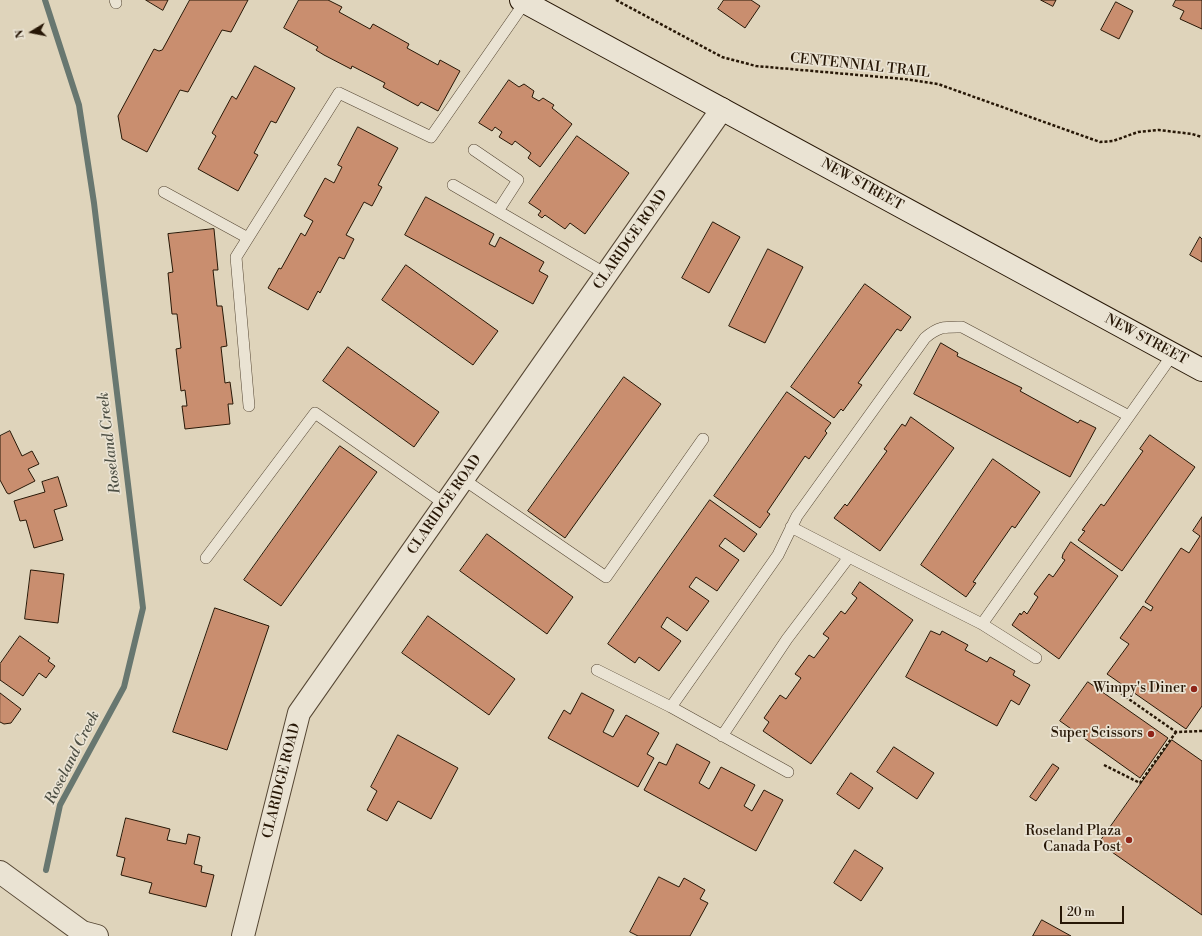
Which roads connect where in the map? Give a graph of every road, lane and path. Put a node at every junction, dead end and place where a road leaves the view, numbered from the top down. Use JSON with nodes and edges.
{"nodes":[{"id":1,"x":616,"y":0,"type":"edge"},
{"id":2,"x":523,"y":1,"type":"edge"},
{"id":3,"x":722,"y":109,"type":"junction"},
{"id":4,"x":1202,"y":137,"type":"edge"},
{"id":5,"x":474,"y":150,"type":"dead end"},
{"id":6,"x":453,"y":184,"type":"dead end"},
{"id":7,"x":164,"y":192,"type":"dead end"},
{"id":8,"x":498,"y":211,"type":"junction"},
{"id":9,"x":248,"y":238,"type":"junction"},
{"id":10,"x":606,"y":274,"type":"junction"},
{"id":11,"x":1173,"y":354,"type":"junction"},
{"id":12,"x":1202,"y":370,"type":"edge"},
{"id":13,"x":249,"y":406,"type":"dead end"},
{"id":14,"x":1128,"y":416,"type":"junction"},
{"id":15,"x":703,"y":439,"type":"dead end"},
{"id":16,"x":463,"y":479,"type":"junction"},
{"id":17,"x":445,"y":504,"type":"junction"},
{"id":18,"x":791,"y":527,"type":"junction"},
{"id":19,"x":849,"y":557,"type":"junction"},
{"id":20,"x":206,"y":558,"type":"dead end"},
{"id":21,"x":982,"y":624,"type":"junction"},
{"id":22,"x":1036,"y":658,"type":"dead end"},
{"id":23,"x":597,"y":670,"type":"dead end"},
{"id":24,"x":1113,"y":688,"type":"dead end"},
{"id":25,"x":671,"y":707,"type":"junction"},
{"id":26,"x":1202,"y":731,"type":"edge"},
{"id":27,"x":1176,"y":732,"type":"junction"},
{"id":28,"x":722,"y":736,"type":"junction"},
{"id":29,"x":1104,"y":765,"type":"dead end"},
{"id":30,"x":788,"y":772,"type":"dead end"},
{"id":31,"x":0,"y":872,"type":"edge"},
{"id":32,"x":86,"y":935,"type":"edge"},
{"id":33,"x":243,"y":936,"type":"edge"}],
"edges":[{"from":1,"to":4,"type":"path","name":"CENTENNIAL TRAIL"},
{"from":2,"to":3,"type":"street","name":"NEW STREET"},
{"from":2,"to":9,"type":"lane"},
{"from":3,"to":10,"type":"street","name":"CLARIDGE ROAD"},
{"from":3,"to":11,"type":"street","name":"NEW STREET"},
{"from":5,"to":8,"type":"lane"},
{"from":6,"to":8,"type":"lane"},
{"from":7,"to":9,"type":"lane"},
{"from":8,"to":10,"type":"lane"},
{"from":9,"to":13,"type":"lane"},
{"from":10,"to":16,"type":"street","name":"CLARIDGE ROAD"},
{"from":11,"to":12,"type":"street","name":"NEW STREET"},
{"from":11,"to":14,"type":"lane"},
{"from":14,"to":18,"type":"lane"},
{"from":14,"to":21,"type":"lane"},
{"from":15,"to":16,"type":"lane"},
{"from":16,"to":17,"type":"street","name":"CLARIDGE ROAD"},
{"from":17,"to":20,"type":"lane"},
{"from":17,"to":33,"type":"street","name":"CLARIDGE ROAD"},
{"from":18,"to":19,"type":"lane"},
{"from":18,"to":25,"type":"lane"},
{"from":19,"to":21,"type":"lane"},
{"from":19,"to":28,"type":"lane"},
{"from":21,"to":22,"type":"lane"},
{"from":23,"to":25,"type":"lane"},
{"from":24,"to":27,"type":"path"},
{"from":25,"to":28,"type":"lane"},
{"from":26,"to":27,"type":"path"},
{"from":27,"to":29,"type":"path"},
{"from":28,"to":30,"type":"lane"},
{"from":31,"to":32,"type":"street"}]}
